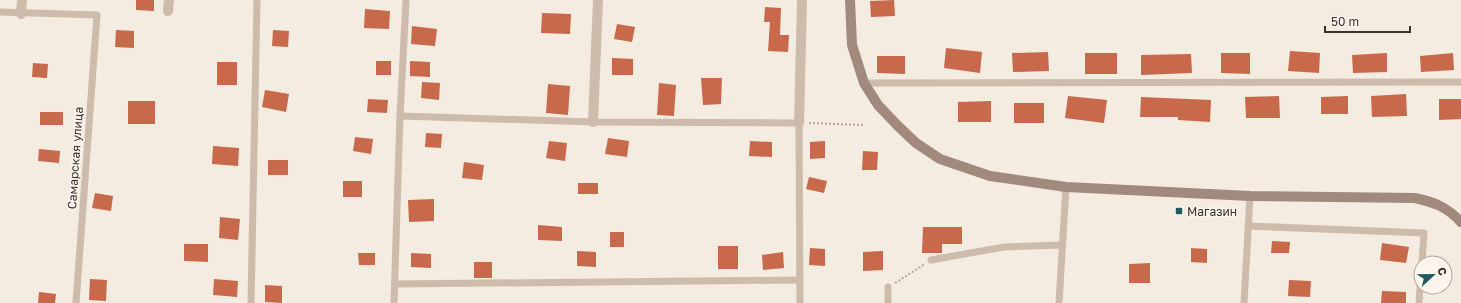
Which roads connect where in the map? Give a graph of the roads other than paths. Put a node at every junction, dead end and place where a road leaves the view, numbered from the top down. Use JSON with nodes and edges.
{"nodes":[{"id":1,"x":22,"y":0,"type":"edge"},
{"id":2,"x":169,"y":0,"type":"edge"},
{"id":3,"x":257,"y":0,"type":"edge"},
{"id":4,"x":406,"y":0,"type":"edge"},
{"id":5,"x":598,"y":0,"type":"edge"},
{"id":6,"x":802,"y":0,"type":"edge"},
{"id":7,"x":850,"y":0,"type":"edge"},
{"id":8,"x":168,"y":11,"type":"dead end"},
{"id":9,"x":0,"y":12,"type":"edge"},
{"id":10,"x":21,"y":14,"type":"junction"},
{"id":11,"x":1461,"y":82,"type":"edge"},
{"id":12,"x":864,"y":83,"type":"junction"},
{"id":13,"x":400,"y":116,"type":"junction"},
{"id":14,"x":592,"y":122,"type":"junction"},
{"id":15,"x":799,"y":122,"type":"junction"},
{"id":16,"x":1066,"y":187,"type":"junction"},
{"id":17,"x":1250,"y":196,"type":"junction"},
{"id":18,"x":1461,"y":222,"type":"edge"},
{"id":19,"x":1248,"y":226,"type":"junction"},
{"id":20,"x":1062,"y":245,"type":"junction"},
{"id":21,"x":1423,"y":255,"type":"edge"},
{"id":22,"x":931,"y":260,"type":"road end"},
{"id":23,"x":800,"y":280,"type":"junction"},
{"id":24,"x":395,"y":284,"type":"junction"},
{"id":25,"x":888,"y":287,"type":"road end"},
{"id":26,"x":76,"y":303,"type":"edge"},
{"id":27,"x":250,"y":303,"type":"edge"},
{"id":28,"x":394,"y":303,"type":"edge"},
{"id":29,"x":800,"y":303,"type":"edge"},
{"id":30,"x":888,"y":303,"type":"edge"},
{"id":31,"x":1059,"y":303,"type":"edge"},
{"id":32,"x":1244,"y":303,"type":"edge"}],
"edges":[{"from":1,"to":10,"type":"street"},
{"from":2,"to":8,"type":"street"},
{"from":3,"to":27,"type":"lane"},
{"from":4,"to":13,"type":"lane"},
{"from":5,"to":14,"type":"street"},
{"from":6,"to":15,"type":"street"},
{"from":7,"to":12,"type":"main road"},
{"from":9,"to":10,"type":"lane"},
{"from":10,"to":26,"type":"lane","name":"Самарская улица"},
{"from":11,"to":12,"type":"lane"},
{"from":12,"to":16,"type":"main road"},
{"from":13,"to":14,"type":"lane"},
{"from":13,"to":24,"type":"lane"},
{"from":14,"to":15,"type":"lane"},
{"from":15,"to":23,"type":"lane"},
{"from":16,"to":17,"type":"main road"},
{"from":16,"to":20,"type":"lane"},
{"from":17,"to":18,"type":"main road"},
{"from":17,"to":19,"type":"lane"},
{"from":19,"to":21,"type":"lane"},
{"from":19,"to":32,"type":"lane"},
{"from":20,"to":22,"type":"lane"},
{"from":20,"to":31,"type":"lane"},
{"from":23,"to":24,"type":"lane"},
{"from":23,"to":29,"type":"lane"},
{"from":24,"to":28,"type":"lane"},
{"from":25,"to":30,"type":"lane"}]}
